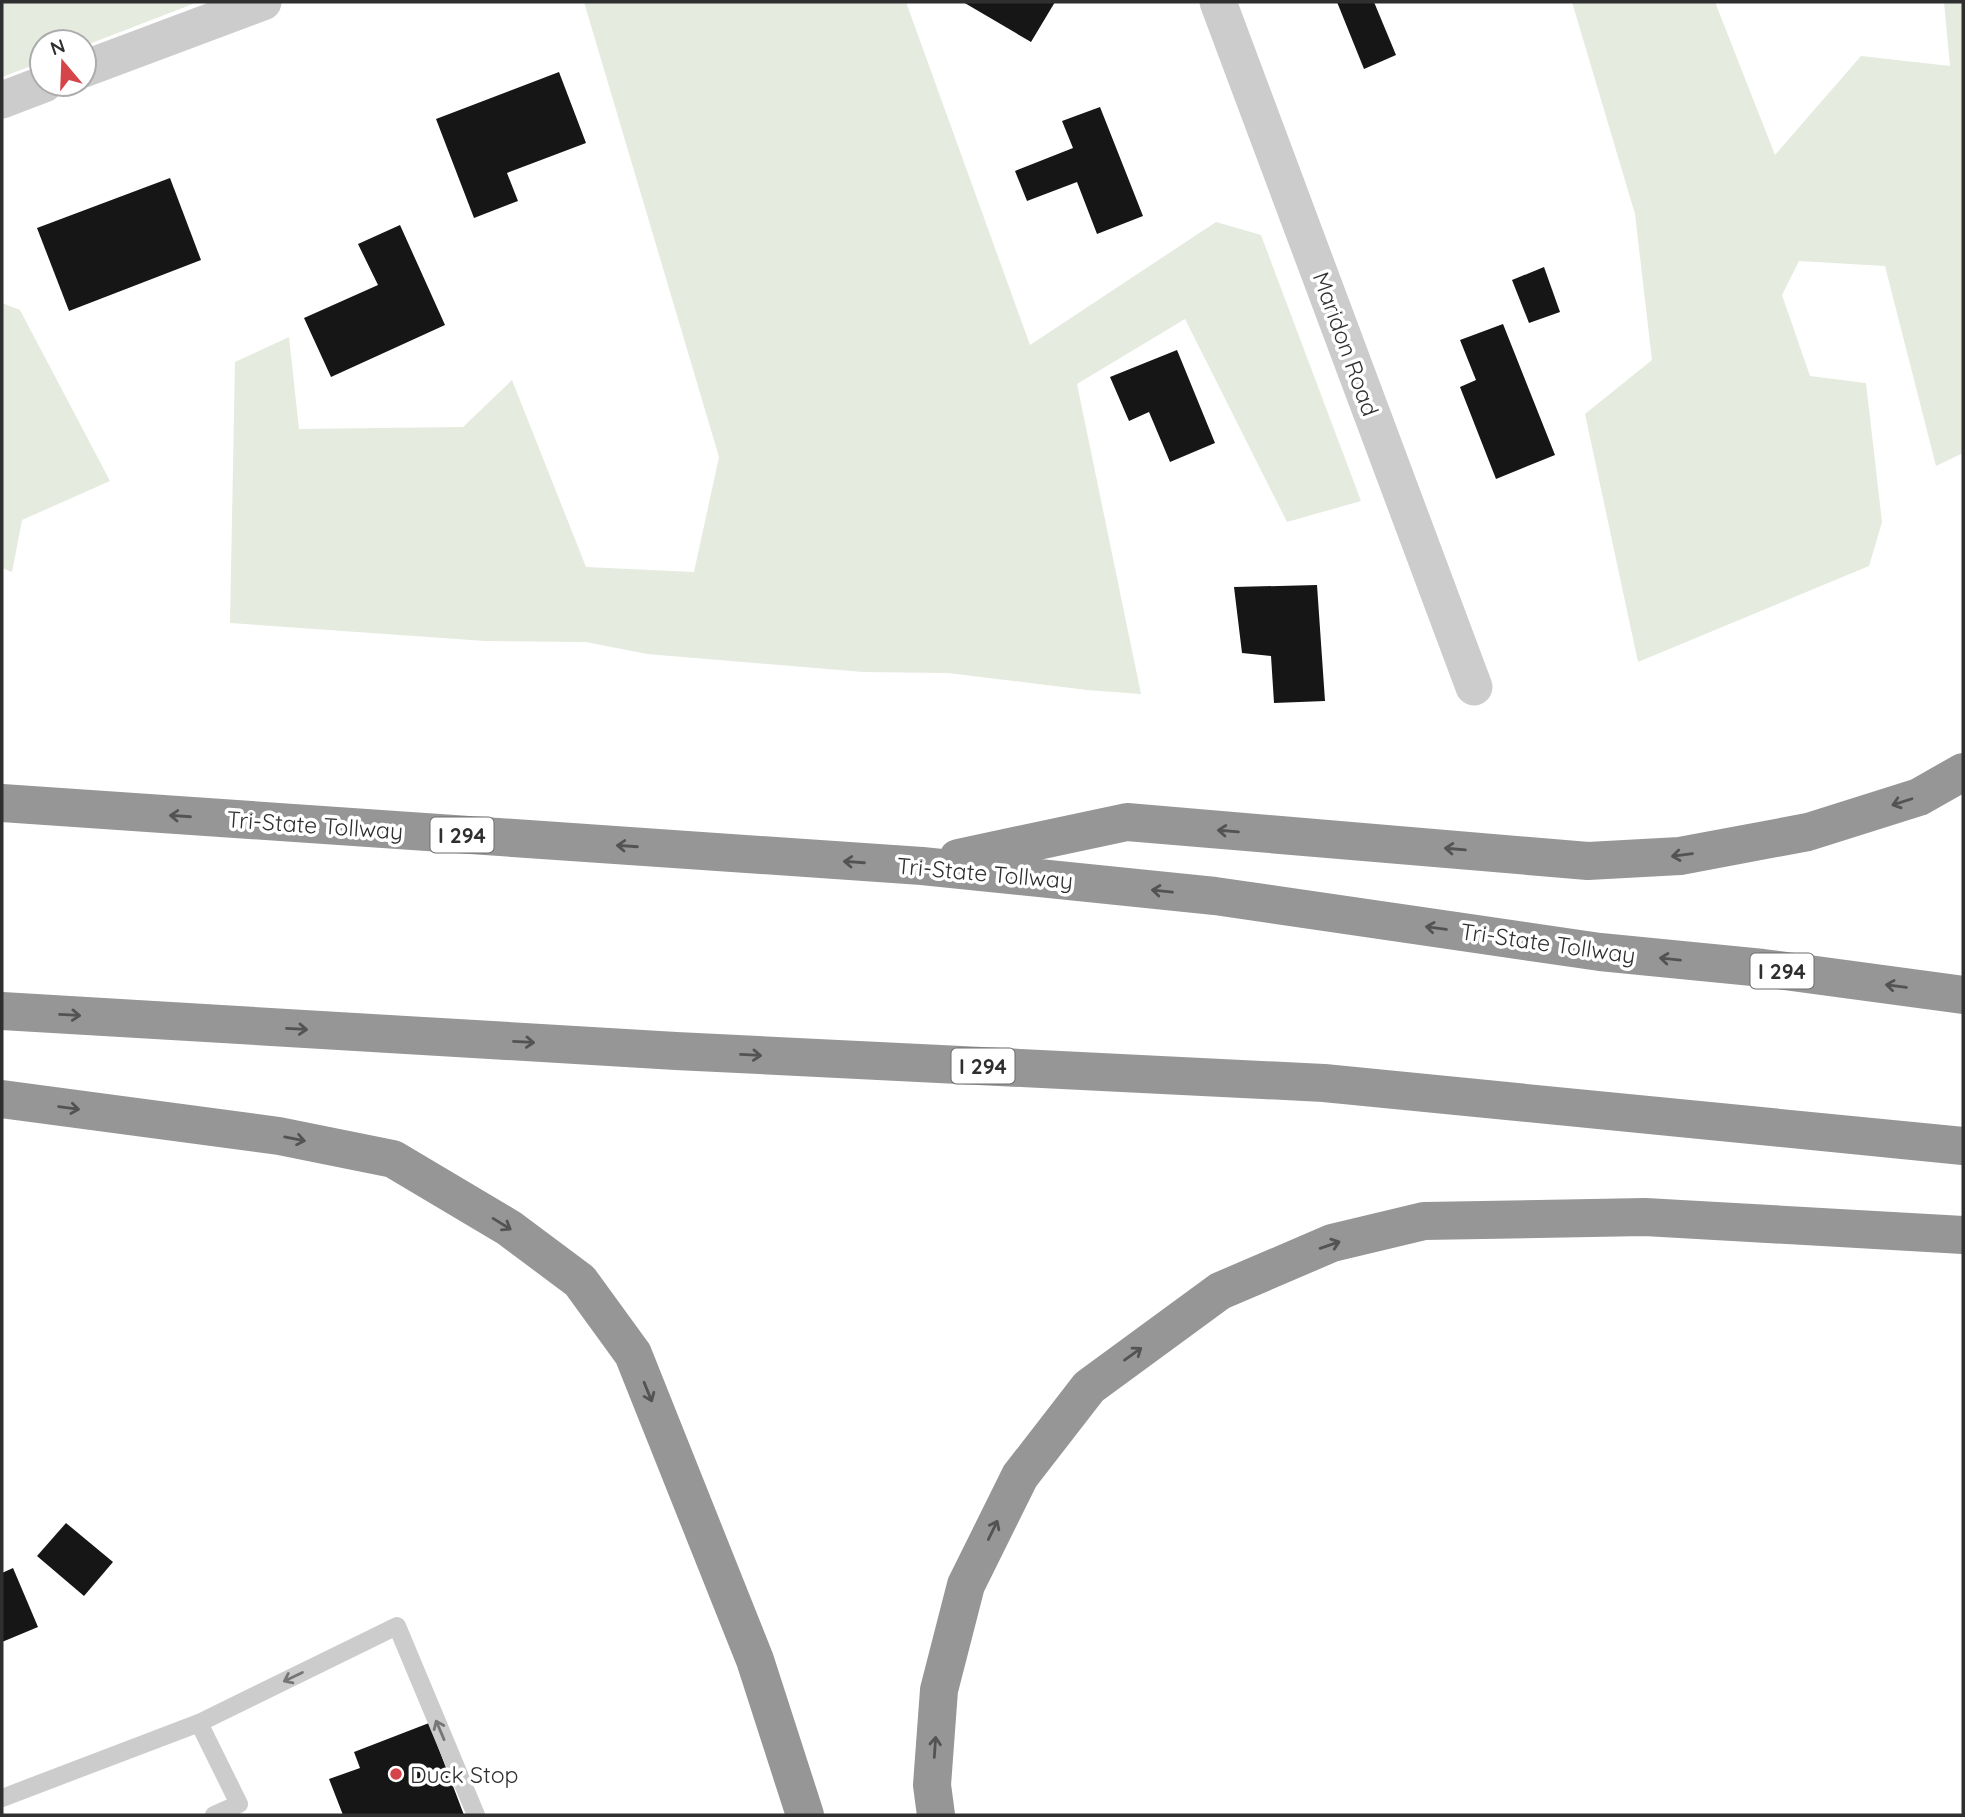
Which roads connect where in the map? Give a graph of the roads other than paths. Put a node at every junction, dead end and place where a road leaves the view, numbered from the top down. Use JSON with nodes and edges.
{"nodes":[{"id":1,"x":263,"y":2,"type":"edge"},
{"id":2,"x":1218,"y":2,"type":"edge"},
{"id":3,"x":98,"y":64,"type":"edge"},
{"id":4,"x":28,"y":90,"type":"edge"},
{"id":5,"x":2,"y":100,"type":"edge"},
{"id":6,"x":1474,"y":687,"type":"dead end"},
{"id":7,"x":1963,"y":772,"type":"edge"},
{"id":8,"x":2,"y":803,"type":"edge"},
{"id":9,"x":922,"y":866,"type":"junction"},
{"id":10,"x":1963,"y":995,"type":"edge"},
{"id":11,"x":2,"y":1011,"type":"edge"},
{"id":12,"x":2,"y":1099,"type":"edge"},
{"id":13,"x":1963,"y":1146,"type":"edge"},
{"id":14,"x":1963,"y":1235,"type":"edge"},
{"id":15,"x":199,"y":1723,"type":"junction"},
{"id":16,"x":2,"y":1798,"type":"edge"},
{"id":17,"x":241,"y":1810,"type":"edge"},
{"id":18,"x":214,"y":1815,"type":"edge"},
{"id":19,"x":475,"y":1815,"type":"edge"},
{"id":20,"x":805,"y":1815,"type":"edge"},
{"id":21,"x":936,"y":1815,"type":"edge"}],
"edges":[{"from":1,"to":3,"type":"street"},
{"from":2,"to":6,"type":"street","name":"Maridon Road"},
{"from":4,"to":5,"type":"street"},
{"from":7,"to":9,"type":"highway","one_way":true},
{"from":9,"to":8,"type":"highway","name":"Tri-State Tollway","number":"I 294","one_way":true},
{"from":10,"to":9,"type":"highway","name":"Tri-State Tollway","number":"I 294","one_way":true},
{"from":11,"to":13,"type":"highway","number":"I 294","one_way":true},
{"from":12,"to":20,"type":"highway","one_way":true},
{"from":21,"to":14,"type":"highway","one_way":true},
{"from":15,"to":16,"type":"lane"},
{"from":15,"to":17,"type":"lane"},
{"from":19,"to":15,"type":"lane","one_way":true},
{"from":17,"to":18,"type":"lane"}]}
